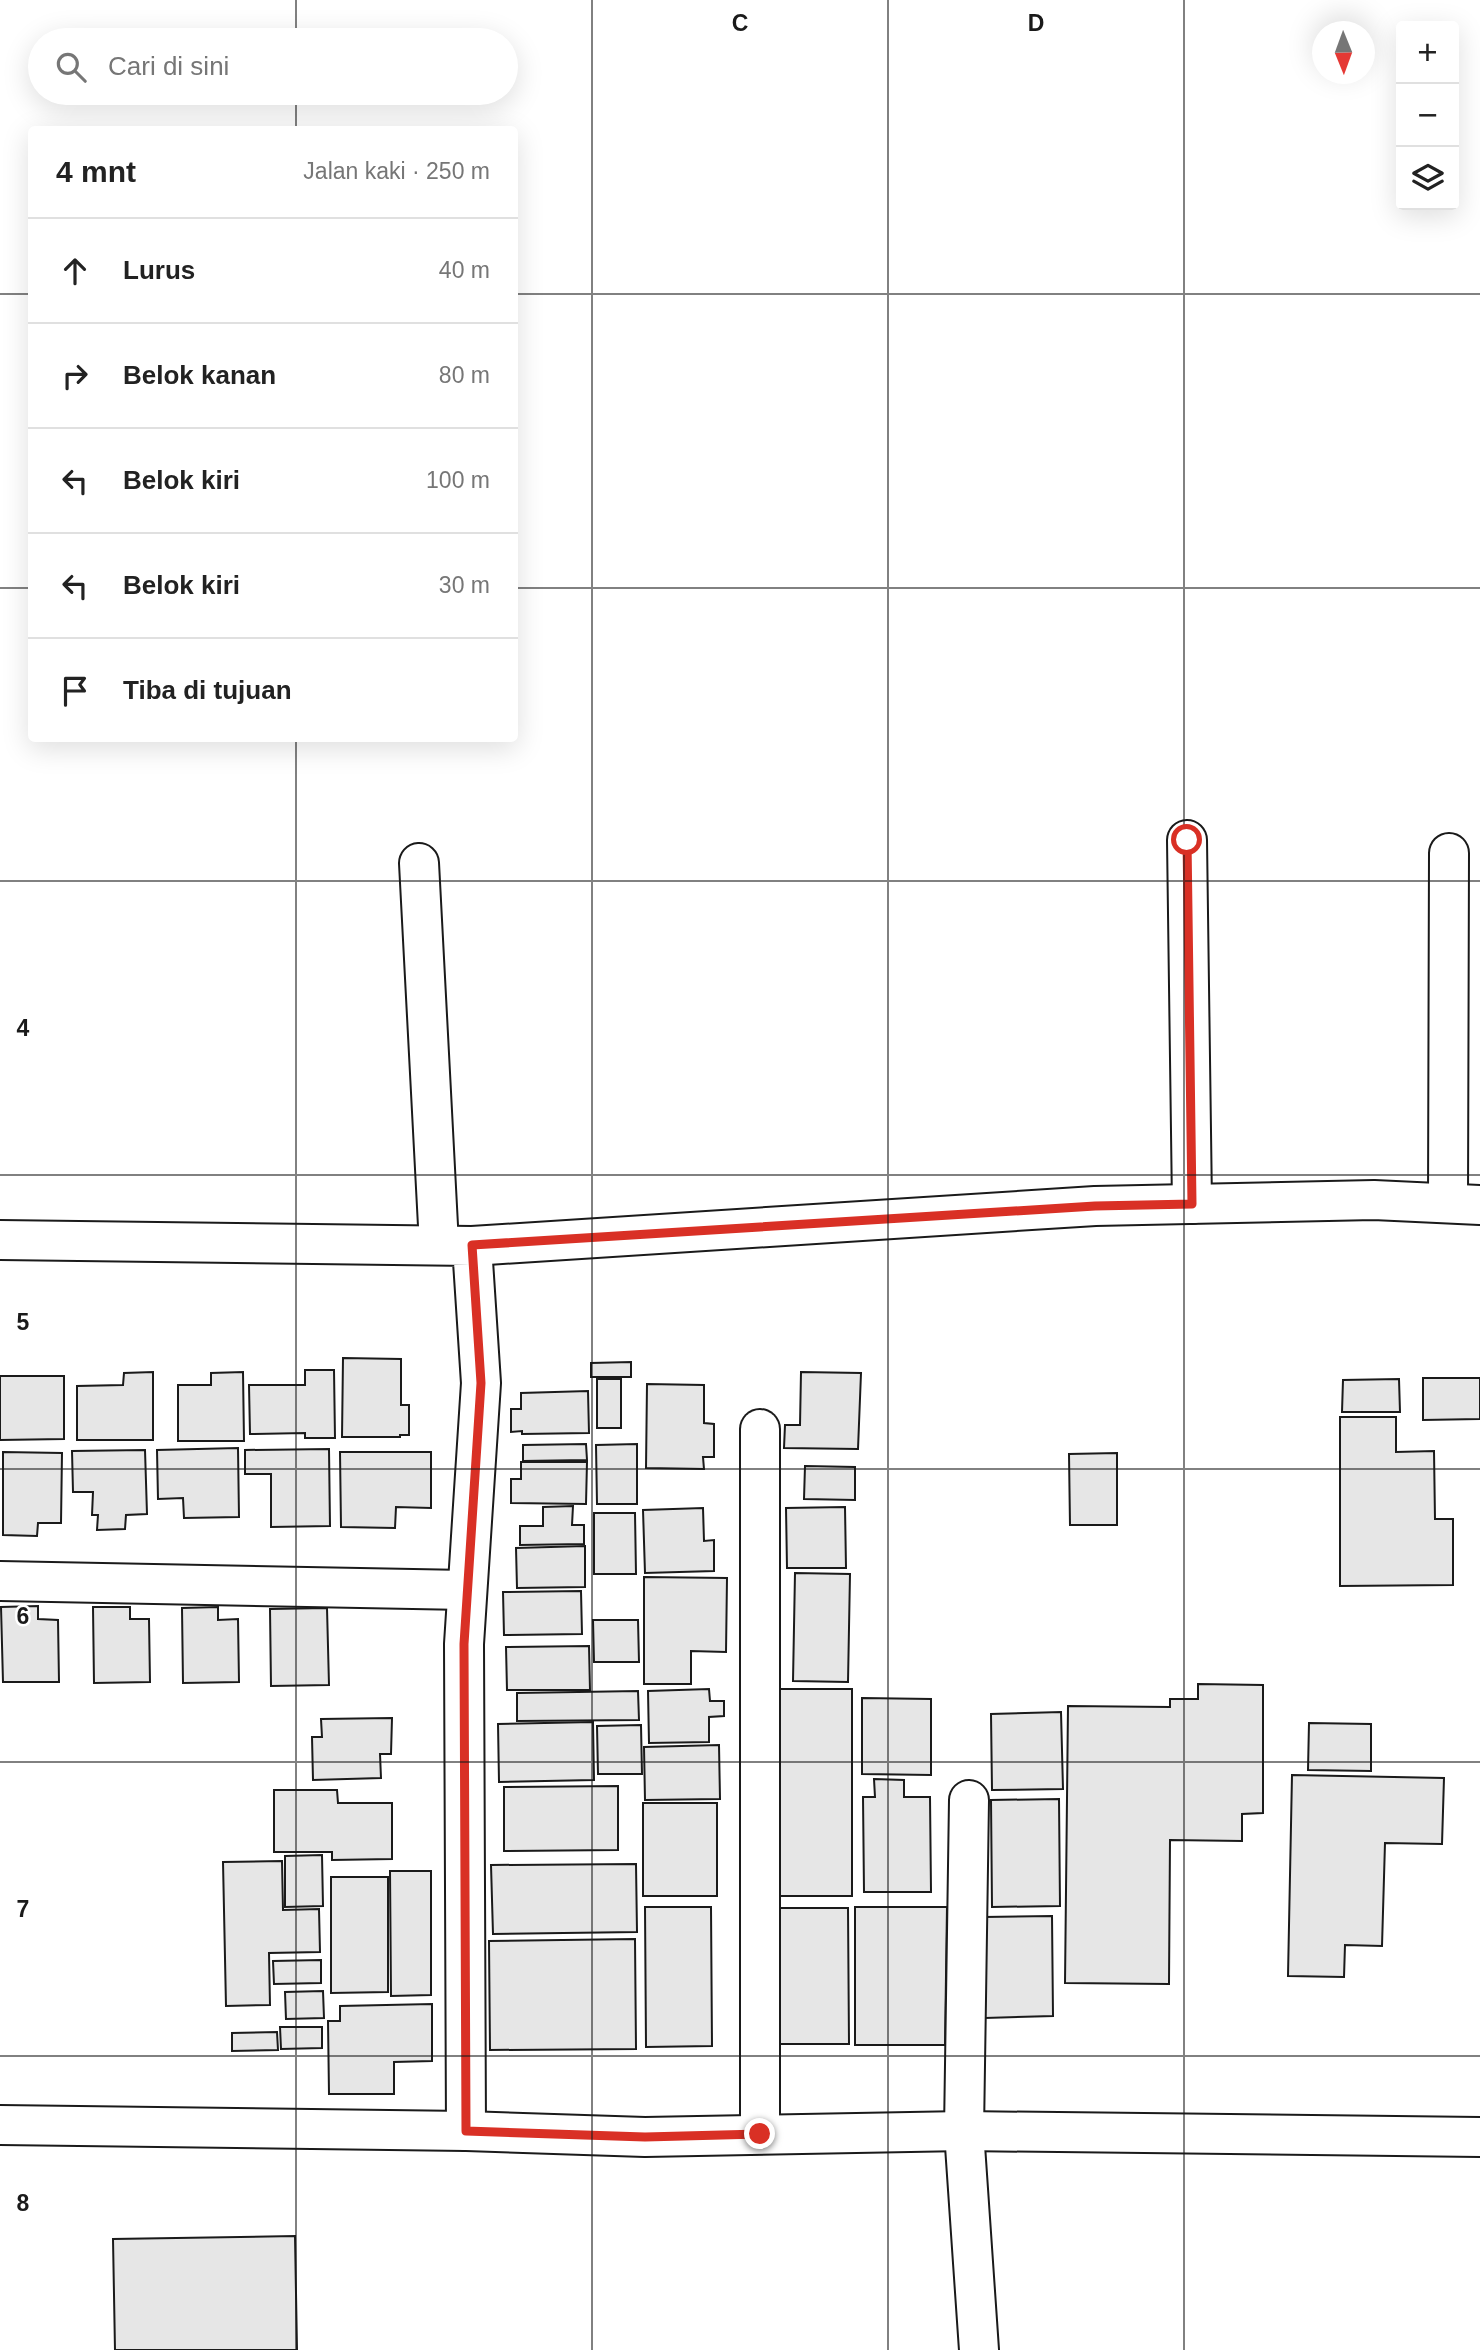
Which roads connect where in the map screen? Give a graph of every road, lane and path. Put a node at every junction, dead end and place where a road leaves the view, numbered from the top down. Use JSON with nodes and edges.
{"nodes":[{"id":1,"x":1187,"y":840,"type":"dead end"},
{"id":2,"x":1449,"y":853,"type":"dead end"},
{"id":3,"x":419,"y":863,"type":"dead end"},
{"id":4,"x":1192,"y":1204,"type":"junction"},
{"id":5,"x":1464,"y":1204,"type":"edge"},
{"id":6,"x":0,"y":1240,"type":"edge"},
{"id":7,"x":455,"y":1245,"type":"junction"},
{"id":8,"x":760,"y":1429,"type":"dead end"},
{"id":9,"x":0,"y":1581,"type":"edge"},
{"id":10,"x":466,"y":1590,"type":"junction"},
{"id":11,"x":969,"y":1800,"type":"dead end"},
{"id":12,"x":0,"y":2124,"type":"edge"},
{"id":13,"x":466,"y":2131,"type":"junction"},
{"id":14,"x":964,"y":2131,"type":"junction"},
{"id":15,"x":760,"y":2134,"type":"junction"},
{"id":16,"x":1480,"y":2137,"type":"edge"},
{"id":17,"x":979,"y":2350,"type":"edge"}],
"edges":[{"from":1,"to":4,"type":"street"},
{"from":2,"to":5,"type":"street"},
{"from":3,"to":7,"type":"street"},
{"from":4,"to":5,"type":"street"},
{"from":4,"to":7,"type":"street"},
{"from":6,"to":7,"type":"street"},
{"from":7,"to":10,"type":"street"},
{"from":8,"to":15,"type":"street"},
{"from":9,"to":10,"type":"street"},
{"from":10,"to":13,"type":"street"},
{"from":11,"to":14,"type":"street"},
{"from":12,"to":13,"type":"street"},
{"from":13,"to":15,"type":"street"},
{"from":14,"to":15,"type":"street"},
{"from":14,"to":16,"type":"street"},
{"from":14,"to":17,"type":"street"}]}
